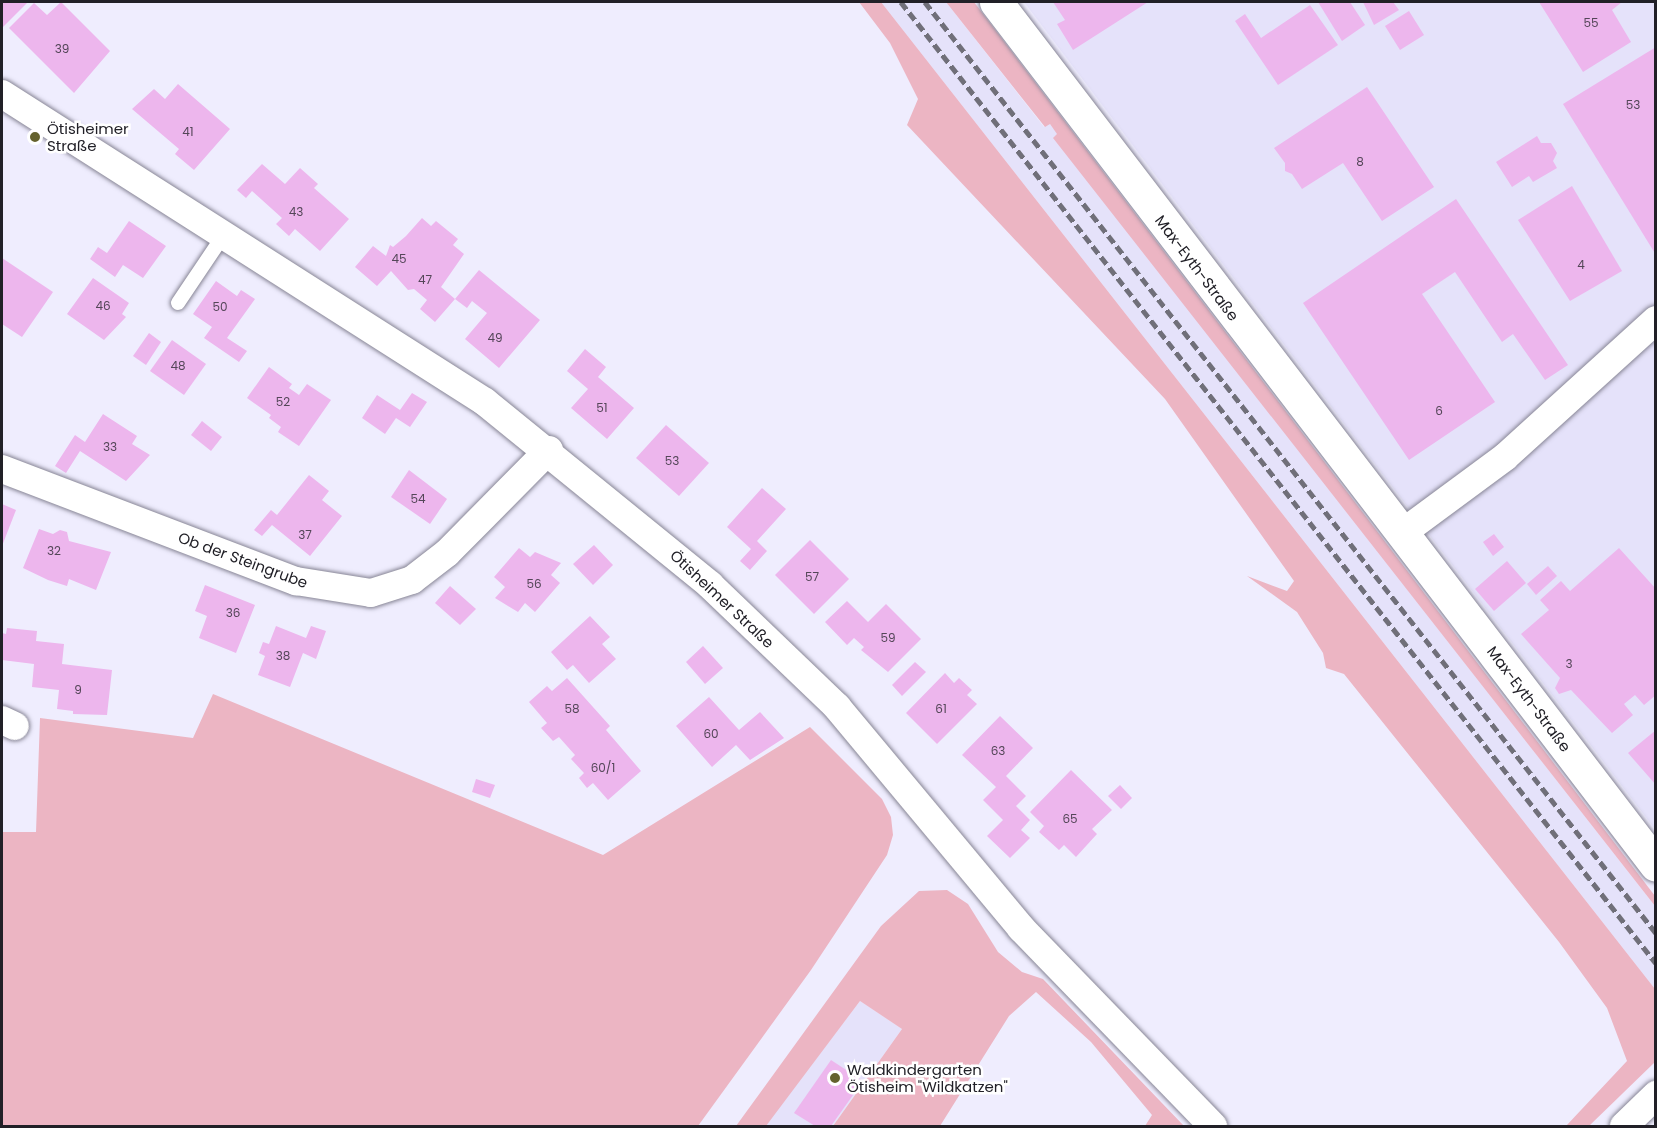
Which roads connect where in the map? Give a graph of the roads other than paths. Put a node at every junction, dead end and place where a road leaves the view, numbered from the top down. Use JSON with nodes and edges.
{"nodes":[{"id":1,"x":996,"y":2,"type":"edge"},
{"id":2,"x":2,"y":94,"type":"edge"},
{"id":3,"x":223,"y":236,"type":"junction"},
{"id":4,"x":178,"y":303,"type":"dead end"},
{"id":5,"x":1656,"y":320,"type":"edge"},
{"id":6,"x":549,"y":450,"type":"junction"},
{"id":7,"x":2,"y":470,"type":"edge"},
{"id":8,"x":1401,"y":534,"type":"junction"},
{"id":9,"x":1656,"y":866,"type":"edge"},
{"id":10,"x":1656,"y":1095,"type":"edge"},
{"id":11,"x":1213,"y":1126,"type":"edge"},
{"id":12,"x":1624,"y":1126,"type":"edge"}],
"edges":[{"from":1,"to":8,"type":"street","name":"Max-Eyth-Straße"},
{"from":2,"to":3,"type":"street","name":"Ötisheimer Straße"},
{"from":3,"to":4,"type":"lane"},
{"from":3,"to":6,"type":"street","name":"Ötisheimer Straße"},
{"from":5,"to":8,"type":"street"},
{"from":6,"to":7,"type":"street","name":"Ob der Steingrube"},
{"from":6,"to":11,"type":"street","name":"Ötisheimer Straße"},
{"from":8,"to":9,"type":"street","name":"Max-Eyth-Straße"},
{"from":10,"to":12,"type":"street"}]}
